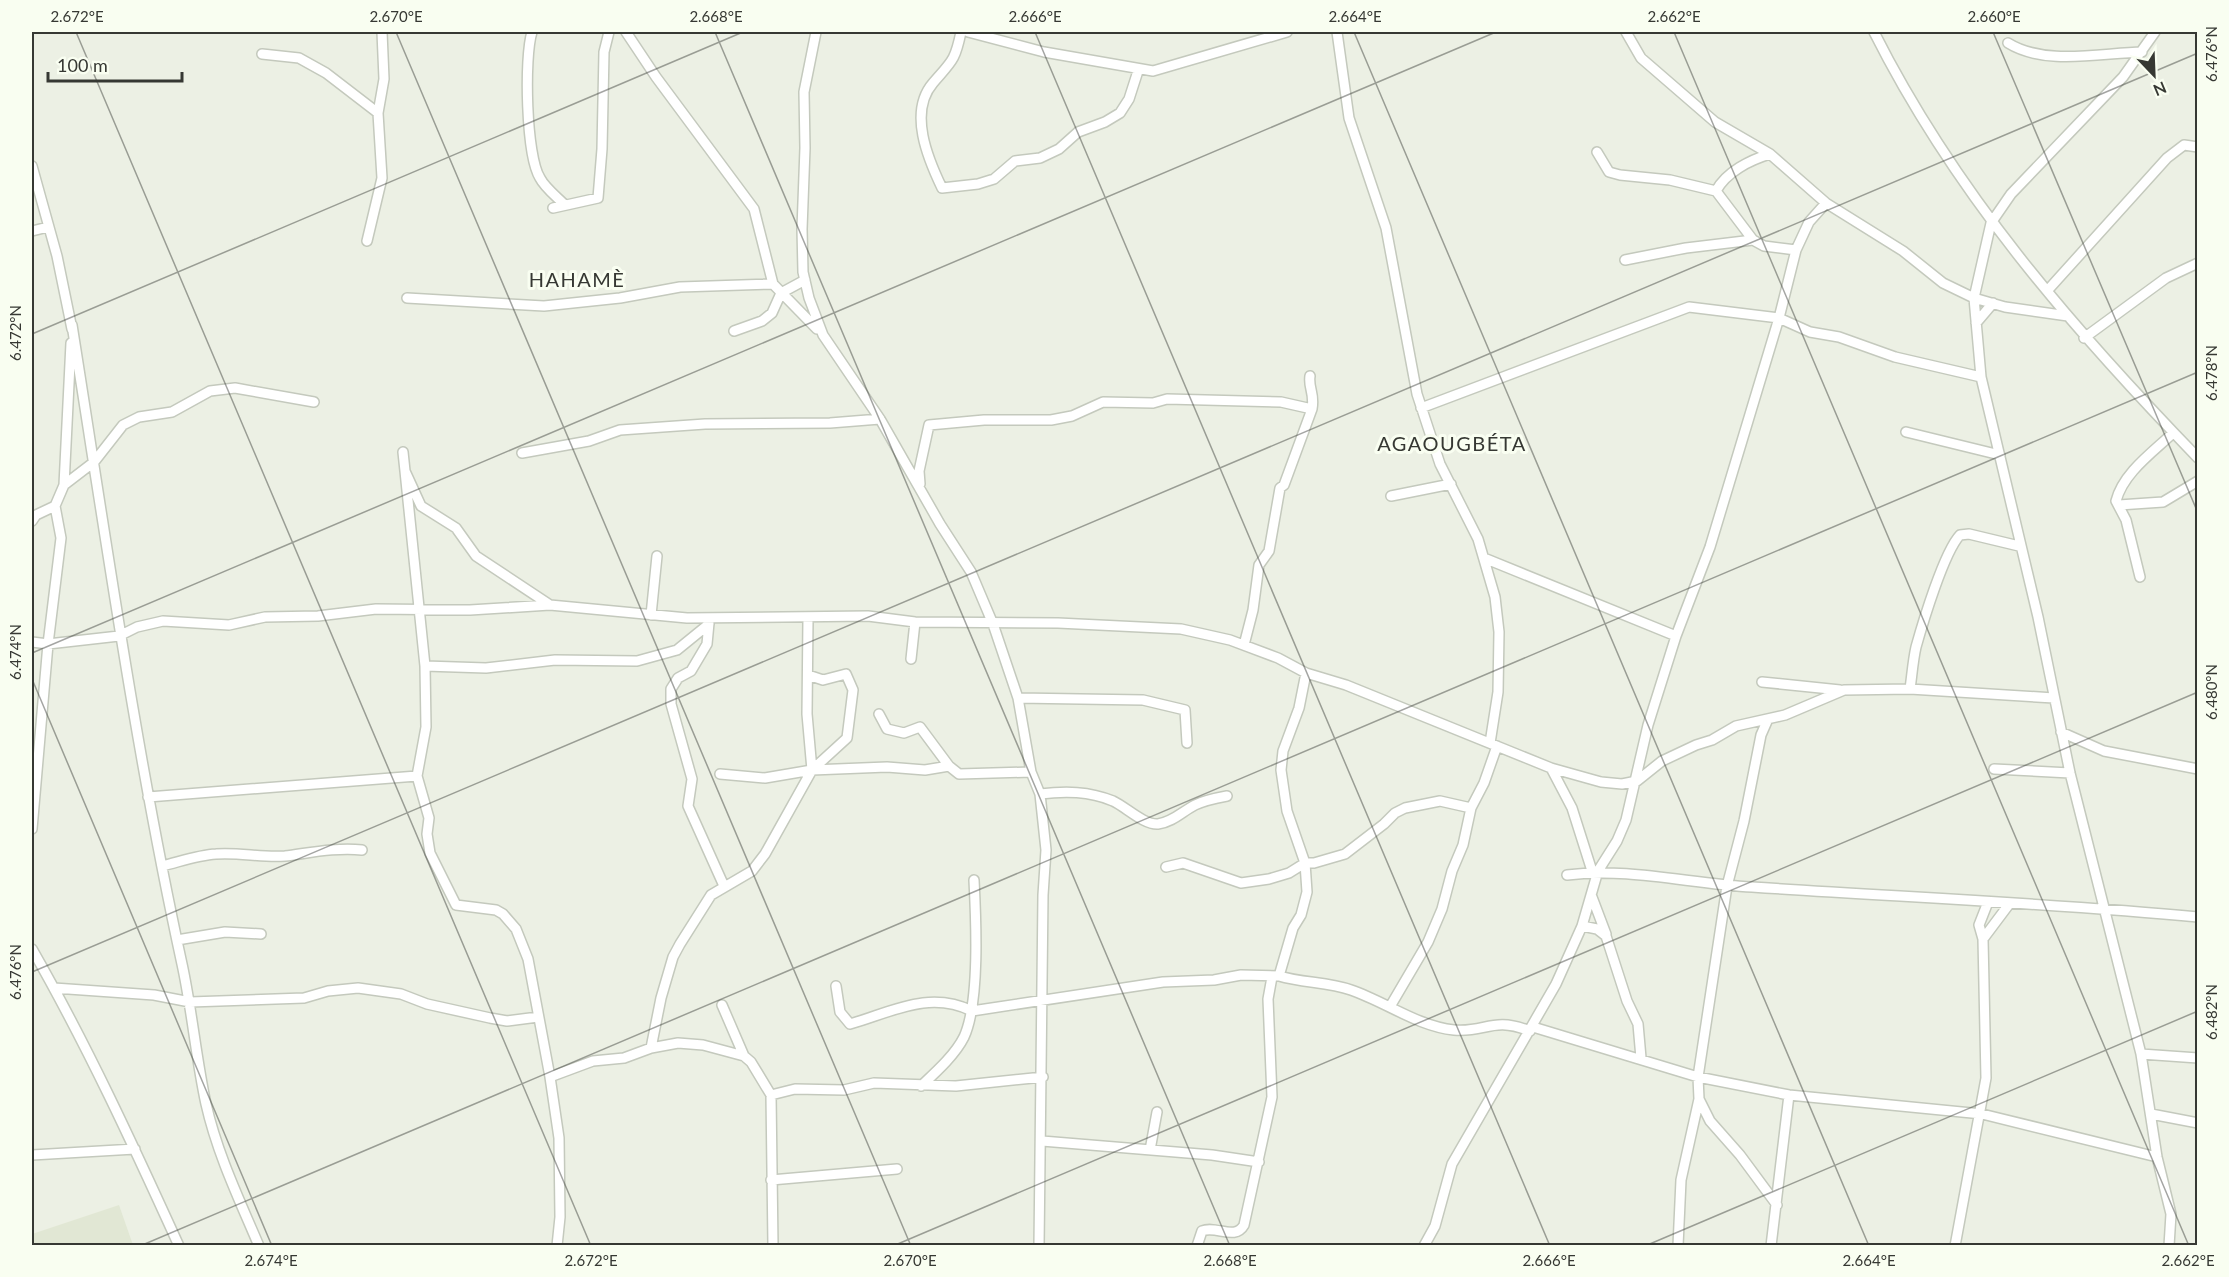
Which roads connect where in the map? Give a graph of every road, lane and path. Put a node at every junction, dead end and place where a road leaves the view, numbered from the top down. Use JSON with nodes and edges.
{"nodes":[{"id":1,"x":382,"y":32,"type":"edge"},
{"id":2,"x":532,"y":32,"type":"edge"},
{"id":3,"x":609,"y":32,"type":"edge"},
{"id":4,"x":626,"y":32,"type":"edge"},
{"id":5,"x":816,"y":32,"type":"edge"},
{"id":6,"x":961,"y":32,"type":"edge"},
{"id":7,"x":968,"y":32,"type":"edge"},
{"id":8,"x":1287,"y":32,"type":"edge"},
{"id":9,"x":1338,"y":32,"type":"edge"},
{"id":10,"x":1626,"y":32,"type":"edge"},
{"id":11,"x":1874,"y":32,"type":"edge"},
{"id":12,"x":2155,"y":32,"type":"edge"},
{"id":13,"x":2008,"y":43,"type":"dead end"},
{"id":14,"x":2142,"y":52,"type":"junction"},
{"id":15,"x":262,"y":54,"type":"dead end"},
{"id":16,"x":1138,"y":71,"type":"junction"},
{"id":17,"x":378,"y":113,"type":"junction"},
{"id":18,"x":2198,"y":147,"type":"edge"},
{"id":19,"x":1597,"y":152,"type":"dead end"},
{"id":20,"x":1770,"y":154,"type":"junction"},
{"id":21,"x":32,"y":166,"type":"edge"},
{"id":22,"x":34,"y":182,"type":"edge"},
{"id":23,"x":1716,"y":191,"type":"junction"},
{"id":24,"x":1826,"y":203,"type":"junction"},
{"id":25,"x":565,"y":205,"type":"junction"},
{"id":26,"x":553,"y":208,"type":"dead end"},
{"id":27,"x":1990,"y":223,"type":"junction"},
{"id":28,"x":48,"y":227,"type":"junction"},
{"id":29,"x":32,"y":231,"type":"edge"},
{"id":30,"x":1753,"y":240,"type":"junction"},
{"id":31,"x":367,"y":241,"type":"dead end"},
{"id":32,"x":1796,"y":250,"type":"junction"},
{"id":33,"x":1625,"y":260,"type":"dead end"},
{"id":34,"x":2198,"y":263,"type":"edge"},
{"id":35,"x":805,"y":280,"type":"junction"},
{"id":36,"x":773,"y":284,"type":"junction"},
{"id":37,"x":2048,"y":291,"type":"junction"},
{"id":38,"x":781,"y":293,"type":"junction"},
{"id":39,"x":407,"y":298,"type":"dead end"},
{"id":40,"x":1974,"y":298,"type":"junction"},
{"id":41,"x":1993,"y":303,"type":"junction"},
{"id":42,"x":2068,"y":316,"type":"junction"},
{"id":43,"x":1779,"y":318,"type":"junction"},
{"id":44,"x":1976,"y":323,"type":"junction"},
{"id":45,"x":72,"y":325,"type":"junction"},
{"id":46,"x":734,"y":331,"type":"dead end"},
{"id":47,"x":823,"y":335,"type":"junction"},
{"id":48,"x":2084,"y":338,"type":"junction"},
{"id":49,"x":1310,"y":376,"type":"dead end"},
{"id":50,"x":1981,"y":377,"type":"junction"},
{"id":51,"x":314,"y":402,"type":"dead end"},
{"id":52,"x":1421,"y":408,"type":"junction"},
{"id":53,"x":1312,"y":409,"type":"junction"},
{"id":54,"x":880,"y":419,"type":"junction"},
{"id":55,"x":1906,"y":432,"type":"dead end"},
{"id":56,"x":2173,"y":433,"type":"junction"},
{"id":57,"x":403,"y":452,"type":"dead end"},
{"id":58,"x":522,"y":453,"type":"dead end"},
{"id":59,"x":2000,"y":455,"type":"junction"},
{"id":60,"x":2198,"y":458,"type":"edge"},
{"id":61,"x":94,"y":462,"type":"junction"},
{"id":62,"x":405,"y":471,"type":"junction"},
{"id":63,"x":2198,"y":481,"type":"edge"},
{"id":64,"x":64,"y":484,"type":"junction"},
{"id":65,"x":1451,"y":484,"type":"junction"},
{"id":66,"x":920,"y":488,"type":"junction"},
{"id":67,"x":1391,"y":496,"type":"dead end"},
{"id":68,"x":2119,"y":505,"type":"junction"},
{"id":69,"x":55,"y":506,"type":"junction"},
{"id":70,"x":32,"y":521,"type":"edge"},
{"id":71,"x":2019,"y":546,"type":"junction"},
{"id":72,"x":657,"y":556,"type":"dead end"},
{"id":73,"x":1484,"y":558,"type":"junction"},
{"id":74,"x":2140,"y":577,"type":"dead end"},
{"id":75,"x":550,"y":605,"type":"junction"},
{"id":76,"x":419,"y":609,"type":"junction"},
{"id":77,"x":651,"y":615,"type":"junction"},
{"id":78,"x":808,"y":619,"type":"junction"},
{"id":79,"x":710,"y":621,"type":"junction"},
{"id":80,"x":915,"y":622,"type":"junction"},
{"id":81,"x":993,"y":624,"type":"junction"},
{"id":82,"x":119,"y":636,"type":"junction"},
{"id":83,"x":1676,"y":636,"type":"junction"},
{"id":84,"x":32,"y":642,"type":"edge"},
{"id":85,"x":48,"y":644,"type":"junction"},
{"id":86,"x":1244,"y":645,"type":"junction"},
{"id":87,"x":911,"y":659,"type":"dead end"},
{"id":88,"x":425,"y":666,"type":"junction"},
{"id":89,"x":1306,"y":673,"type":"junction"},
{"id":90,"x":808,"y":675,"type":"junction"},
{"id":91,"x":1762,"y":682,"type":"dead end"},
{"id":92,"x":1910,"y":689,"type":"junction"},
{"id":93,"x":1844,"y":690,"type":"junction"},
{"id":94,"x":1018,"y":698,"type":"junction"},
{"id":95,"x":2054,"y":698,"type":"junction"},
{"id":96,"x":879,"y":714,"type":"dead end"},
{"id":97,"x":1768,"y":718,"type":"junction"},
{"id":98,"x":2061,"y":732,"type":"junction"},
{"id":99,"x":1187,"y":743,"type":"dead end"},
{"id":100,"x":1494,"y":745,"type":"junction"},
{"id":101,"x":949,"y":766,"type":"junction"},
{"id":102,"x":1551,"y":768,"type":"junction"},
{"id":103,"x":1994,"y":769,"type":"dead end"},
{"id":104,"x":2198,"y":769,"type":"edge"},
{"id":105,"x":812,"y":771,"type":"junction"},
{"id":106,"x":1031,"y":772,"type":"junction"},
{"id":107,"x":2070,"y":773,"type":"junction"},
{"id":108,"x":720,"y":774,"type":"dead end"},
{"id":109,"x":417,"y":776,"type":"junction"},
{"id":110,"x":1636,"y":781,"type":"junction"},
{"id":111,"x":1040,"y":794,"type":"junction"},
{"id":112,"x":1227,"y":796,"type":"dead end"},
{"id":113,"x":148,"y":797,"type":"junction"},
{"id":114,"x":1471,"y":808,"type":"junction"},
{"id":115,"x":32,"y":829,"type":"edge"},
{"id":116,"x":362,"y":850,"type":"dead end"},
{"id":117,"x":1305,"y":862,"type":"junction"},
{"id":118,"x":162,"y":866,"type":"junction"},
{"id":119,"x":1166,"y":867,"type":"dead end"},
{"id":120,"x":1595,"y":871,"type":"junction"},
{"id":121,"x":1567,"y":875,"type":"dead end"},
{"id":122,"x":974,"y":880,"type":"dead end"},
{"id":123,"x":724,"y":886,"type":"junction"},
{"id":124,"x":1726,"y":886,"type":"junction"},
{"id":125,"x":1592,"y":897,"type":"junction"},
{"id":126,"x":1988,"y":902,"type":"junction"},
{"id":127,"x":2010,"y":903,"type":"junction"},
{"id":128,"x":2105,"y":908,"type":"junction"},
{"id":129,"x":2198,"y":917,"type":"edge"},
{"id":130,"x":1582,"y":926,"type":"junction"},
{"id":131,"x":261,"y":934,"type":"dead end"},
{"id":132,"x":1606,"y":936,"type":"junction"},
{"id":133,"x":1983,"y":939,"type":"junction"},
{"id":134,"x":177,"y":940,"type":"junction"},
{"id":135,"x":32,"y":949,"type":"edge"},
{"id":136,"x":1276,"y":977,"type":"junction"},
{"id":137,"x":836,"y":986,"type":"dead end"},
{"id":138,"x":54,"y":988,"type":"junction"},
{"id":139,"x":1043,"y":1001,"type":"junction"},
{"id":140,"x":190,"y":1002,"type":"junction"},
{"id":141,"x":722,"y":1005,"type":"dead end"},
{"id":142,"x":1391,"y":1005,"type":"junction"},
{"id":143,"x":972,"y":1011,"type":"junction"},
{"id":144,"x":538,"y":1017,"type":"junction"},
{"id":145,"x":1532,"y":1029,"type":"junction"},
{"id":146,"x":651,"y":1048,"type":"junction"},
{"id":147,"x":2141,"y":1054,"type":"junction"},
{"id":148,"x":744,"y":1056,"type":"junction"},
{"id":149,"x":1641,"y":1058,"type":"junction"},
{"id":150,"x":2198,"y":1058,"type":"edge"},
{"id":151,"x":550,"y":1077,"type":"junction"},
{"id":152,"x":1043,"y":1077,"type":"junction"},
{"id":153,"x":1698,"y":1077,"type":"junction"},
{"id":154,"x":921,"y":1086,"type":"junction"},
{"id":155,"x":771,"y":1095,"type":"junction"},
{"id":156,"x":1789,"y":1095,"type":"junction"},
{"id":157,"x":1699,"y":1100,"type":"junction"},
{"id":158,"x":1157,"y":1112,"type":"dead end"},
{"id":159,"x":1982,"y":1114,"type":"junction"},
{"id":160,"x":2151,"y":1114,"type":"junction"},
{"id":161,"x":2198,"y":1123,"type":"edge"},
{"id":162,"x":1042,"y":1141,"type":"junction"},
{"id":163,"x":135,"y":1149,"type":"junction"},
{"id":164,"x":1150,"y":1150,"type":"junction"},
{"id":165,"x":32,"y":1155,"type":"edge"},
{"id":166,"x":2157,"y":1157,"type":"junction"},
{"id":167,"x":1259,"y":1162,"type":"junction"},
{"id":168,"x":897,"y":1169,"type":"dead end"},
{"id":169,"x":771,"y":1180,"type":"junction"},
{"id":170,"x":1777,"y":1205,"type":"junction"},
{"id":171,"x":179,"y":1245,"type":"edge"},
{"id":172,"x":259,"y":1245,"type":"edge"},
{"id":173,"x":557,"y":1245,"type":"edge"},
{"id":174,"x":773,"y":1245,"type":"edge"},
{"id":175,"x":1039,"y":1245,"type":"edge"},
{"id":176,"x":1197,"y":1245,"type":"edge"},
{"id":177,"x":1424,"y":1245,"type":"edge"},
{"id":178,"x":1678,"y":1245,"type":"edge"},
{"id":179,"x":1771,"y":1245,"type":"edge"},
{"id":180,"x":1955,"y":1245,"type":"edge"},
{"id":181,"x":2169,"y":1245,"type":"edge"}],
"edges":[{"from":1,"to":17,"type":"street"},
{"from":2,"to":25,"type":"street"},
{"from":3,"to":25,"type":"street"},
{"from":4,"to":36,"type":"street"},
{"from":5,"to":35,"type":"street"},
{"from":6,"to":16,"type":"street"},
{"from":7,"to":16,"type":"street"},
{"from":8,"to":16,"type":"street"},
{"from":9,"to":52,"type":"street"},
{"from":10,"to":20,"type":"street"},
{"from":11,"to":27,"type":"street"},
{"from":12,"to":14,"type":"street"},
{"from":13,"to":14,"type":"street"},
{"from":14,"to":27,"type":"street"},
{"from":15,"to":17,"type":"street"},
{"from":17,"to":31,"type":"street"},
{"from":18,"to":37,"type":"street"},
{"from":19,"to":23,"type":"street"},
{"from":20,"to":23,"type":"street"},
{"from":20,"to":24,"type":"street"},
{"from":21,"to":22,"type":"street"},
{"from":22,"to":28,"type":"street"},
{"from":23,"to":30,"type":"street"},
{"from":24,"to":32,"type":"street"},
{"from":24,"to":40,"type":"street"},
{"from":25,"to":26,"type":"street"},
{"from":27,"to":37,"type":"street"},
{"from":27,"to":40,"type":"street"},
{"from":28,"to":29,"type":"street"},
{"from":28,"to":45,"type":"street"},
{"from":30,"to":32,"type":"street"},
{"from":30,"to":33,"type":"street"},
{"from":32,"to":43,"type":"street"},
{"from":34,"to":48,"type":"street"},
{"from":35,"to":38,"type":"street"},
{"from":35,"to":47,"type":"street"},
{"from":36,"to":38,"type":"street"},
{"from":36,"to":39,"type":"street"},
{"from":37,"to":42,"type":"street"},
{"from":38,"to":46,"type":"street"},
{"from":38,"to":47,"type":"street"},
{"from":40,"to":41,"type":"street"},
{"from":40,"to":44,"type":"street"},
{"from":41,"to":42,"type":"street"},
{"from":41,"to":44,"type":"street"},
{"from":42,"to":48,"type":"street"},
{"from":43,"to":50,"type":"street"},
{"from":43,"to":52,"type":"street"},
{"from":43,"to":83,"type":"street"},
{"from":44,"to":50,"type":"street"},
{"from":45,"to":61,"type":"street"},
{"from":45,"to":64,"type":"street"},
{"from":47,"to":54,"type":"street"},
{"from":48,"to":56,"type":"street"},
{"from":49,"to":53,"type":"street"},
{"from":50,"to":59,"type":"street"},
{"from":51,"to":61,"type":"street"},
{"from":52,"to":65,"type":"street"},
{"from":53,"to":66,"type":"street"},
{"from":53,"to":86,"type":"street"},
{"from":54,"to":58,"type":"street"},
{"from":54,"to":66,"type":"street"},
{"from":55,"to":59,"type":"street"},
{"from":56,"to":60,"type":"street"},
{"from":56,"to":68,"type":"street"},
{"from":57,"to":62,"type":"street"},
{"from":59,"to":71,"type":"street"},
{"from":61,"to":64,"type":"street"},
{"from":61,"to":82,"type":"street"},
{"from":62,"to":75,"type":"street"},
{"from":62,"to":76,"type":"street"},
{"from":63,"to":68,"type":"street"},
{"from":64,"to":69,"type":"street"},
{"from":65,"to":67,"type":"street"},
{"from":65,"to":73,"type":"street"},
{"from":66,"to":81,"type":"street"},
{"from":68,"to":74,"type":"street"},
{"from":69,"to":70,"type":"street"},
{"from":69,"to":85,"type":"street"},
{"from":71,"to":92,"type":"street"},
{"from":71,"to":95,"type":"street"},
{"from":72,"to":77,"type":"street"},
{"from":73,"to":83,"type":"street"},
{"from":73,"to":100,"type":"street"},
{"from":75,"to":76,"type":"street"},
{"from":75,"to":77,"type":"street"},
{"from":76,"to":82,"type":"street"},
{"from":76,"to":88,"type":"street"},
{"from":77,"to":79,"type":"street"},
{"from":78,"to":79,"type":"street"},
{"from":78,"to":80,"type":"street"},
{"from":78,"to":90,"type":"street"},
{"from":79,"to":88,"type":"street"},
{"from":79,"to":123,"type":"street"},
{"from":80,"to":81,"type":"street"},
{"from":80,"to":87,"type":"street"},
{"from":81,"to":86,"type":"street"},
{"from":81,"to":94,"type":"street"},
{"from":82,"to":85,"type":"street"},
{"from":82,"to":113,"type":"street"},
{"from":83,"to":110,"type":"street"},
{"from":84,"to":85,"type":"street"},
{"from":85,"to":115,"type":"street"},
{"from":86,"to":89,"type":"street"},
{"from":88,"to":109,"type":"street"},
{"from":89,"to":100,"type":"street"},
{"from":89,"to":117,"type":"street"},
{"from":90,"to":105,"type":"street"},
{"from":90,"to":105,"type":"street"},
{"from":91,"to":93,"type":"street"},
{"from":92,"to":93,"type":"street"},
{"from":92,"to":95,"type":"street"},
{"from":93,"to":97,"type":"street"},
{"from":94,"to":99,"type":"street"},
{"from":94,"to":106,"type":"street"},
{"from":95,"to":98,"type":"street"},
{"from":96,"to":101,"type":"street"},
{"from":97,"to":110,"type":"street"},
{"from":97,"to":124,"type":"street"},
{"from":98,"to":104,"type":"street"},
{"from":98,"to":107,"type":"street"},
{"from":100,"to":102,"type":"street"},
{"from":100,"to":114,"type":"street"},
{"from":101,"to":105,"type":"street"},
{"from":101,"to":106,"type":"street"},
{"from":102,"to":110,"type":"street"},
{"from":102,"to":120,"type":"street"},
{"from":103,"to":107,"type":"street"},
{"from":105,"to":108,"type":"street"},
{"from":105,"to":123,"type":"street"},
{"from":106,"to":111,"type":"street"},
{"from":107,"to":128,"type":"street"},
{"from":109,"to":113,"type":"street"},
{"from":109,"to":144,"type":"street"},
{"from":110,"to":120,"type":"street"},
{"from":111,"to":112,"type":"street"},
{"from":111,"to":139,"type":"street"},
{"from":113,"to":118,"type":"street"},
{"from":114,"to":117,"type":"street"},
{"from":114,"to":142,"type":"street"},
{"from":116,"to":118,"type":"street"},
{"from":117,"to":119,"type":"street"},
{"from":117,"to":136,"type":"street"},
{"from":118,"to":134,"type":"street"},
{"from":120,"to":121,"type":"street"},
{"from":120,"to":124,"type":"street"},
{"from":120,"to":125,"type":"street"},
{"from":122,"to":143,"type":"street"},
{"from":123,"to":146,"type":"street"},
{"from":124,"to":126,"type":"street"},
{"from":124,"to":153,"type":"street"},
{"from":125,"to":130,"type":"street"},
{"from":125,"to":132,"type":"street"},
{"from":126,"to":127,"type":"street"},
{"from":126,"to":133,"type":"street"},
{"from":127,"to":128,"type":"street"},
{"from":127,"to":133,"type":"street"},
{"from":128,"to":129,"type":"street"},
{"from":128,"to":147,"type":"street"},
{"from":130,"to":132,"type":"street"},
{"from":130,"to":145,"type":"street"},
{"from":131,"to":134,"type":"street"},
{"from":132,"to":149,"type":"street"},
{"from":133,"to":159,"type":"street"},
{"from":134,"to":140,"type":"street"},
{"from":135,"to":138,"type":"street"},
{"from":136,"to":139,"type":"street"},
{"from":136,"to":142,"type":"street"},
{"from":136,"to":167,"type":"street"},
{"from":137,"to":143,"type":"street"},
{"from":138,"to":140,"type":"street"},
{"from":138,"to":163,"type":"street"},
{"from":139,"to":143,"type":"street"},
{"from":139,"to":152,"type":"street"},
{"from":140,"to":144,"type":"street"},
{"from":140,"to":172,"type":"street"},
{"from":141,"to":148,"type":"street"},
{"from":142,"to":145,"type":"street"},
{"from":143,"to":154,"type":"street"},
{"from":144,"to":151,"type":"street"},
{"from":145,"to":149,"type":"street"},
{"from":145,"to":177,"type":"street"},
{"from":146,"to":148,"type":"street"},
{"from":146,"to":151,"type":"street"},
{"from":147,"to":150,"type":"street"},
{"from":147,"to":160,"type":"street"},
{"from":148,"to":155,"type":"street"},
{"from":149,"to":153,"type":"street"},
{"from":151,"to":173,"type":"street"},
{"from":152,"to":154,"type":"street"},
{"from":152,"to":162,"type":"street"},
{"from":153,"to":156,"type":"street"},
{"from":153,"to":157,"type":"street"},
{"from":154,"to":155,"type":"street"},
{"from":155,"to":169,"type":"street"},
{"from":156,"to":159,"type":"street"},
{"from":156,"to":170,"type":"street"},
{"from":157,"to":170,"type":"street"},
{"from":157,"to":178,"type":"street"},
{"from":158,"to":164,"type":"street"},
{"from":159,"to":166,"type":"street"},
{"from":159,"to":180,"type":"street"},
{"from":160,"to":161,"type":"street"},
{"from":160,"to":166,"type":"street"},
{"from":162,"to":164,"type":"street"},
{"from":162,"to":175,"type":"street"},
{"from":163,"to":165,"type":"street"},
{"from":163,"to":171,"type":"street"},
{"from":164,"to":167,"type":"street"},
{"from":166,"to":181,"type":"street"},
{"from":167,"to":176,"type":"street"},
{"from":168,"to":169,"type":"street"},
{"from":169,"to":174,"type":"street"},
{"from":170,"to":179,"type":"street"}]}
